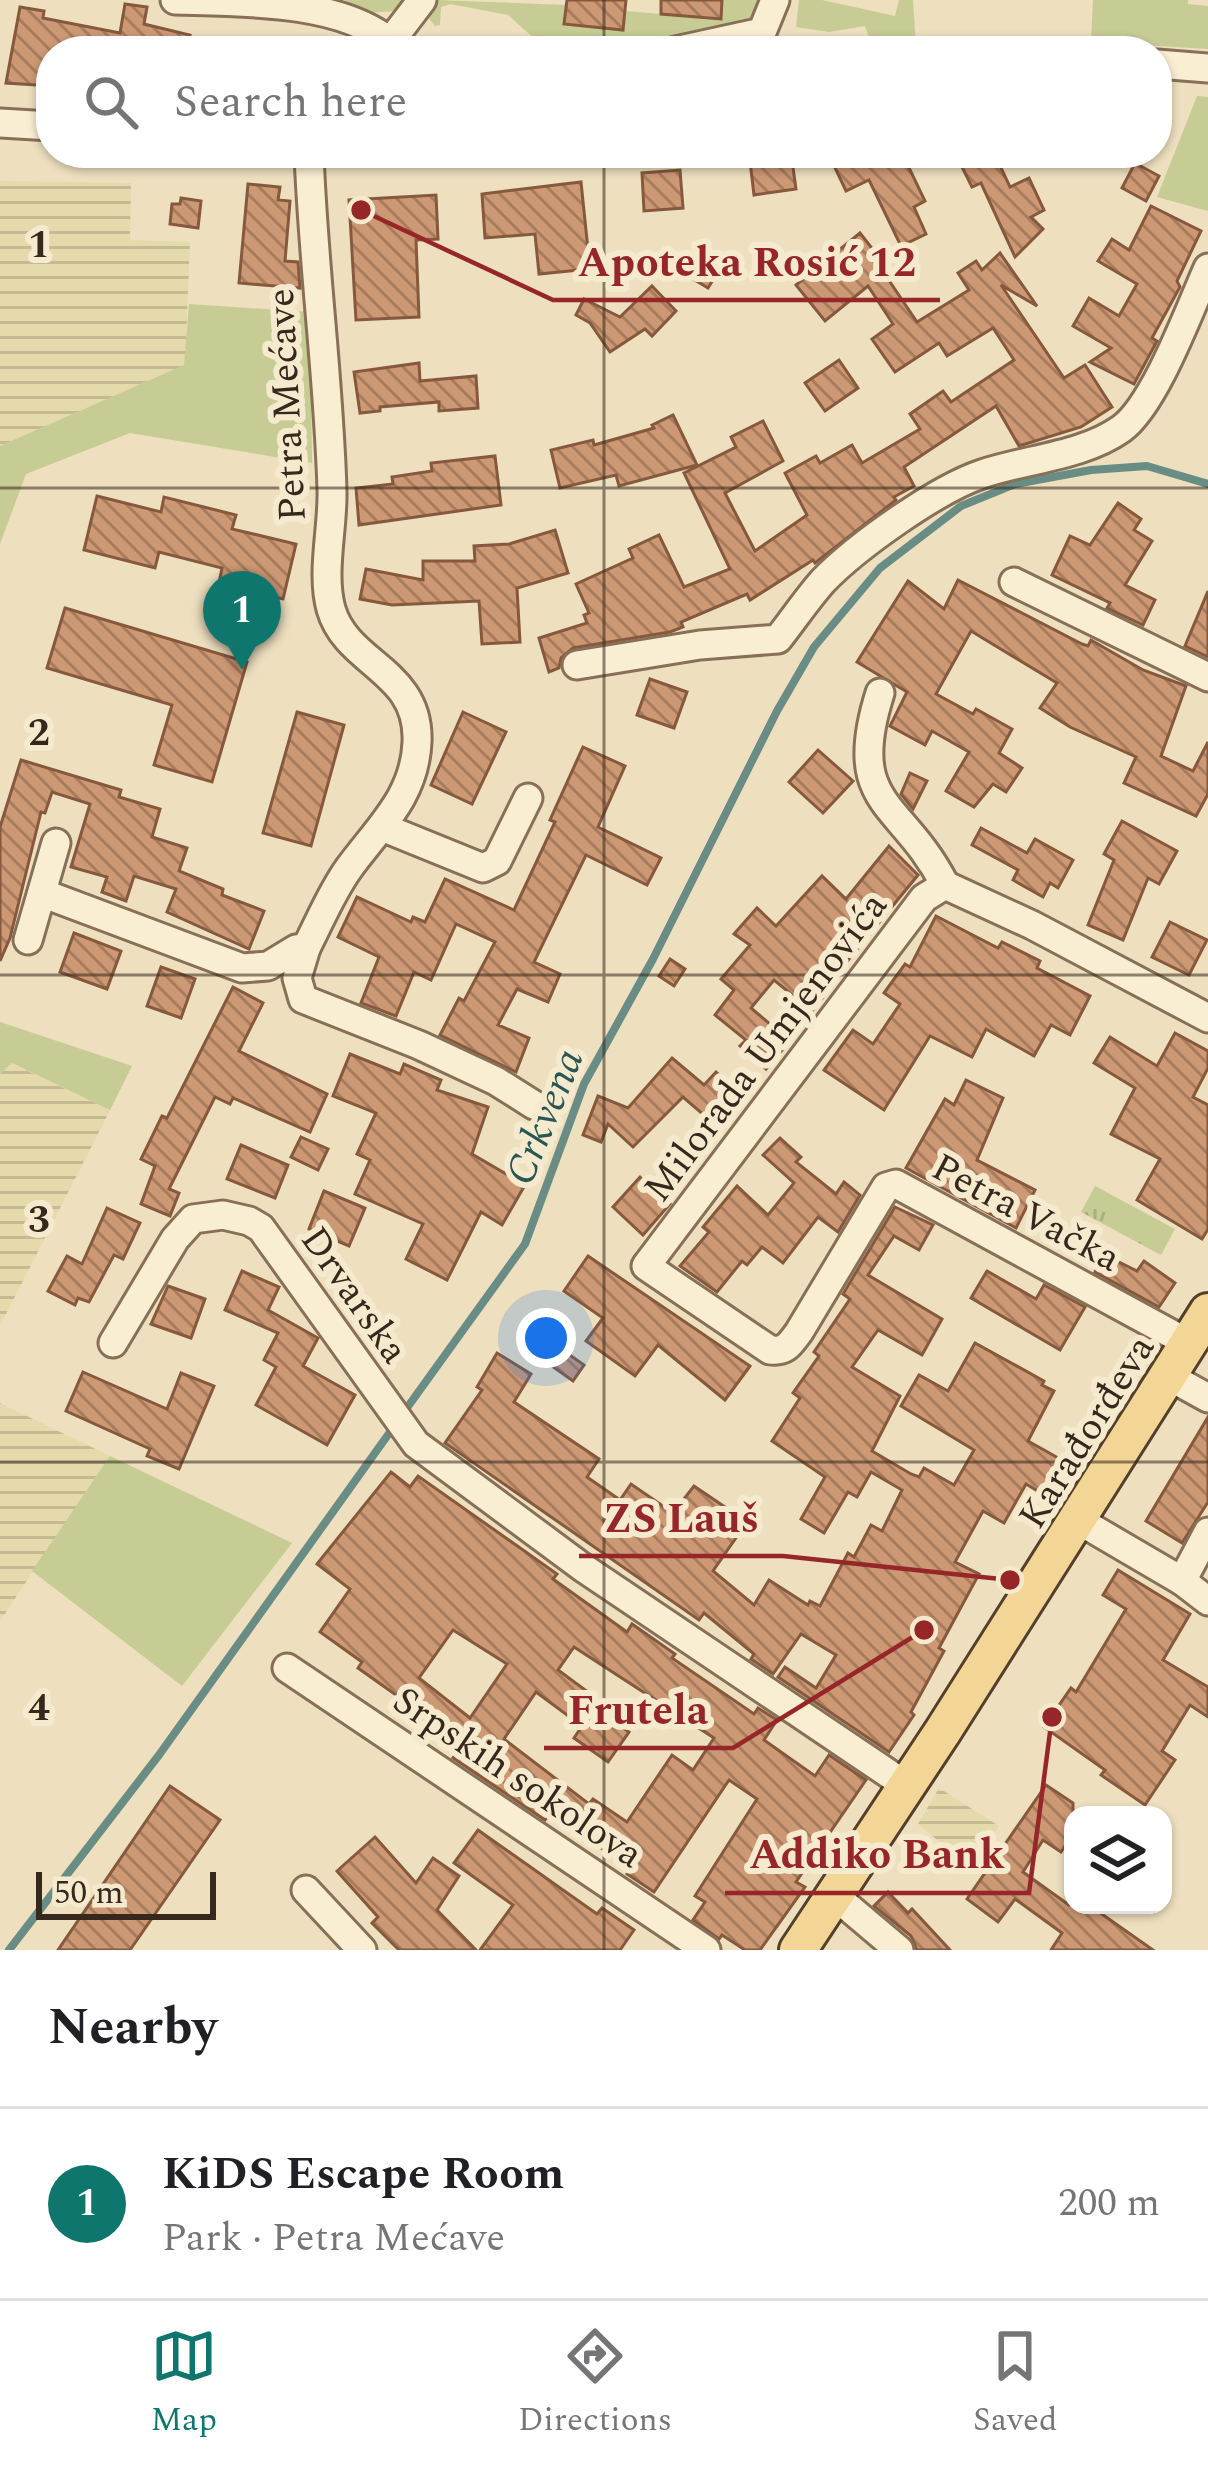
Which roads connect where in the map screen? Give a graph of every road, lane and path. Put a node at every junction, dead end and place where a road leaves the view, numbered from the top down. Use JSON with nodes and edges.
{"nodes":[{"id":1,"x":175,"y":0,"type":"edge"},
{"id":2,"x":422,"y":0,"type":"edge"},
{"id":3,"x":776,"y":0,"type":"edge"},
{"id":4,"x":272,"y":1,"type":"edge"},
{"id":5,"x":378,"y":36,"type":"edge"},
{"id":6,"x":397,"y":36,"type":"edge"},
{"id":7,"x":744,"y":36,"type":"edge"},
{"id":8,"x":1172,"y":65,"type":"edge"},
{"id":9,"x":1208,"y":68,"type":"edge"},
{"id":10,"x":0,"y":123,"type":"edge"},
{"id":11,"x":36,"y":125,"type":"edge"},
{"id":12,"x":310,"y":168,"type":"edge"},
{"id":13,"x":1208,"y":268,"type":"edge"},
{"id":14,"x":1194,"y":330,"type":"edge"},
{"id":15,"x":1014,"y":582,"type":"dead end"},
{"id":16,"x":577,"y":665,"type":"dead end"},
{"id":17,"x":1208,"y":677,"type":"edge"},
{"id":18,"x":880,"y":693,"type":"dead end"},
{"id":19,"x":527,"y":798,"type":"dead end"},
{"id":20,"x":382,"y":827,"type":"junction"},
{"id":21,"x":56,"y":843,"type":"dead end"},
{"id":22,"x":945,"y":885,"type":"junction"},
{"id":23,"x":42,"y":893,"type":"junction"},
{"id":24,"x":28,"y":940,"type":"dead end"},
{"id":25,"x":307,"y":948,"type":"junction"},
{"id":26,"x":1208,"y":1018,"type":"edge"},
{"id":27,"x":534,"y":1105,"type":"dead end"},
{"id":28,"x":646,"y":1266,"type":"joint"},
{"id":29,"x":1199,"y":1328,"type":"edge"},
{"id":30,"x":113,"y":1343,"type":"dead end"},
{"id":31,"x":1170,"y":1376,"type":"junction"},
{"id":32,"x":1208,"y":1397,"type":"edge"},
{"id":33,"x":1078,"y":1520,"type":"junction"},
{"id":34,"x":1208,"y":1532,"type":"edge"},
{"id":35,"x":1182,"y":1580,"type":"junction"},
{"id":36,"x":1208,"y":1601,"type":"edge"},
{"id":37,"x":287,"y":1668,"type":"dead end"},
{"id":38,"x":907,"y":1786,"type":"junction"},
{"id":39,"x":306,"y":1890,"type":"dead end"},
{"id":40,"x":835,"y":1895,"type":"junction"},
{"id":41,"x":362,"y":1950,"type":"edge"},
{"id":42,"x":706,"y":1950,"type":"edge"},
{"id":43,"x":798,"y":1950,"type":"edge"},
{"id":44,"x":899,"y":1950,"type":"edge"}],
"edges":[{"from":1,"to":4,"type":"street"},
{"from":2,"to":6,"type":"street"},
{"from":3,"to":7,"type":"street"},
{"from":4,"to":5,"type":"street"},
{"from":8,"to":9,"type":"street"},
{"from":10,"to":11,"type":"street"},
{"from":12,"to":20,"type":"street","name":"Petra Mećave"},
{"from":13,"to":14,"type":"street"},
{"from":14,"to":16,"type":"street"},
{"from":15,"to":17,"type":"street"},
{"from":18,"to":22,"type":"street"},
{"from":19,"to":20,"type":"street"},
{"from":20,"to":25,"type":"street","name":"Petra Mećave"},
{"from":21,"to":23,"type":"street"},
{"from":22,"to":26,"type":"street","name":"Milorada Umjenovića"},
{"from":22,"to":28,"type":"street","name":"Milorada Umjenovića"},
{"from":23,"to":24,"type":"street"},
{"from":23,"to":25,"type":"street"},
{"from":25,"to":27,"type":"street","name":"Petra Mećave"},
{"from":28,"to":29,"type":"street","name":"Petra Vačka"},
{"from":29,"to":31,"type":"main road","name":"Karađorđeva"},
{"from":30,"to":38,"type":"street","name":"Drvarska"},
{"from":31,"to":32,"type":"street"},
{"from":31,"to":33,"type":"main road","name":"Karađorđeva"},
{"from":33,"to":35,"type":"street"},
{"from":33,"to":38,"type":"main road","name":"Karađorđeva"},
{"from":34,"to":35,"type":"street"},
{"from":35,"to":36,"type":"street"},
{"from":37,"to":42,"type":"street","name":"Srpskih sokolova"},
{"from":38,"to":40,"type":"main road","name":"Karađorđeva"},
{"from":39,"to":41,"type":"street"},
{"from":40,"to":43,"type":"main road","name":"Karađorđeva"},
{"from":40,"to":44,"type":"street"}]}
